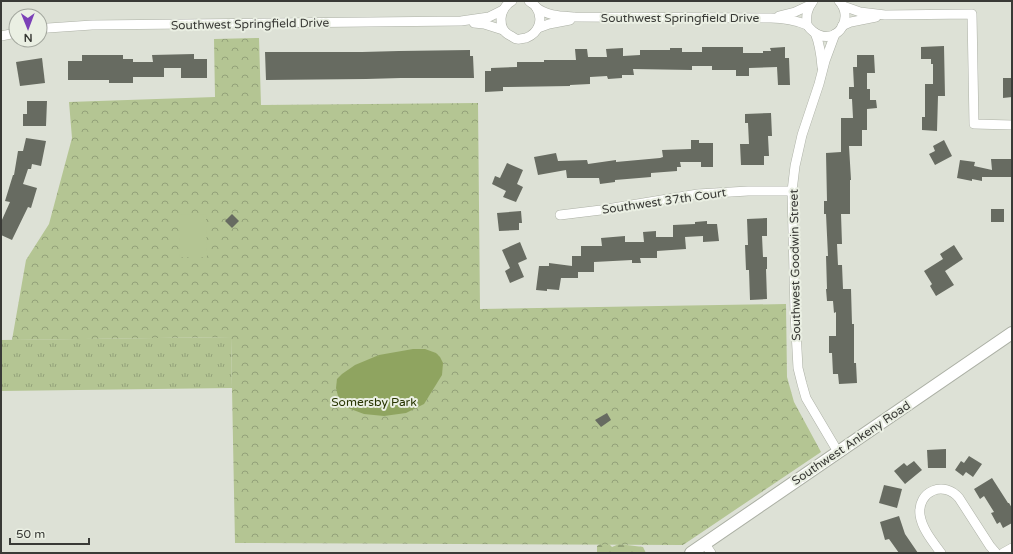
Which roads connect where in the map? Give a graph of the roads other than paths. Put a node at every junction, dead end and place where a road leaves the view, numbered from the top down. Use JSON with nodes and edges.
{"nodes":[{"id":1,"x":811,"y":3,"type":"edge"},
{"id":2,"x":508,"y":4,"type":"edge"},
{"id":3,"x":533,"y":4,"type":"edge"},
{"id":4,"x":841,"y":4,"type":"edge"},
{"id":5,"x":885,"y":15,"type":"junction"},
{"id":6,"x":588,"y":18,"type":"junction"},
{"id":7,"x":771,"y":18,"type":"junction"},
{"id":8,"x":461,"y":21,"type":"junction"},
{"id":9,"x":807,"y":25,"type":"junction"},
{"id":10,"x":842,"y":26,"type":"junction"},
{"id":11,"x":48,"y":28,"type":"edge"},
{"id":12,"x":538,"y":28,"type":"junction"},
{"id":13,"x":503,"y":30,"type":"junction"},
{"id":14,"x":815,"y":33,"type":"junction"},
{"id":15,"x":835,"y":34,"type":"junction"},
{"id":16,"x":822,"y":72,"type":"junction"},
{"id":17,"x":1012,"y":125,"type":"edge"},
{"id":18,"x":792,"y":191,"type":"junction"},
{"id":19,"x":560,"y":215,"type":"dead end"},
{"id":20,"x":1012,"y":333,"type":"edge"},
{"id":21,"x":838,"y":452,"type":"junction"},
{"id":22,"x":1012,"y":548,"type":"edge"},
{"id":23,"x":700,"y":551,"type":"edge"},
{"id":24,"x":941,"y":553,"type":"edge"},
{"id":25,"x":996,"y":553,"type":"edge"},
{"id":26,"x":1003,"y":553,"type":"edge"}],
"edges":[{"from":1,"to":7,"type":"street","name":"Southwest Springfield Drive"},
{"from":1,"to":9,"type":"street"},
{"from":2,"to":8,"type":"street","name":"Southwest Springfield Drive"},
{"from":2,"to":13,"type":"street"},
{"from":3,"to":6,"type":"street","name":"Southwest Springfield Drive"},
{"from":3,"to":12,"type":"street"},
{"from":4,"to":5,"type":"street"},
{"from":4,"to":10,"type":"street"},
{"from":5,"to":10,"type":"street"},
{"from":5,"to":17,"type":"street"},
{"from":6,"to":7,"type":"street","name":"Southwest Springfield Drive"},
{"from":6,"to":12,"type":"street","name":"Southwest Springfield Drive"},
{"from":7,"to":9,"type":"street","name":"Southwest Springfield Drive"},
{"from":8,"to":11,"type":"street","name":"Southwest Springfield Drive"},
{"from":8,"to":13,"type":"street","name":"Southwest Springfield Drive"},
{"from":9,"to":14,"type":"street"},
{"from":10,"to":15,"type":"street","name":"Southwest Goodwin Street"},
{"from":12,"to":13,"type":"street","name":"Southwest Springfield Drive"},
{"from":14,"to":15,"type":"street"},
{"from":14,"to":16,"type":"street","name":"Southwest Goodwin Street"},
{"from":15,"to":16,"type":"street","name":"Southwest Goodwin Street"},
{"from":16,"to":18,"type":"street","name":"Southwest Goodwin Street"},
{"from":18,"to":19,"type":"street","name":"Southwest 37th Court"},
{"from":18,"to":21,"type":"street","name":"Southwest Goodwin Street"},
{"from":20,"to":21,"type":"street","name":"Southwest Ankeny Road"},
{"from":21,"to":23,"type":"street","name":"Southwest Ankeny Road"},
{"from":22,"to":26,"type":"street"},
{"from":24,"to":25,"type":"street"}]}
